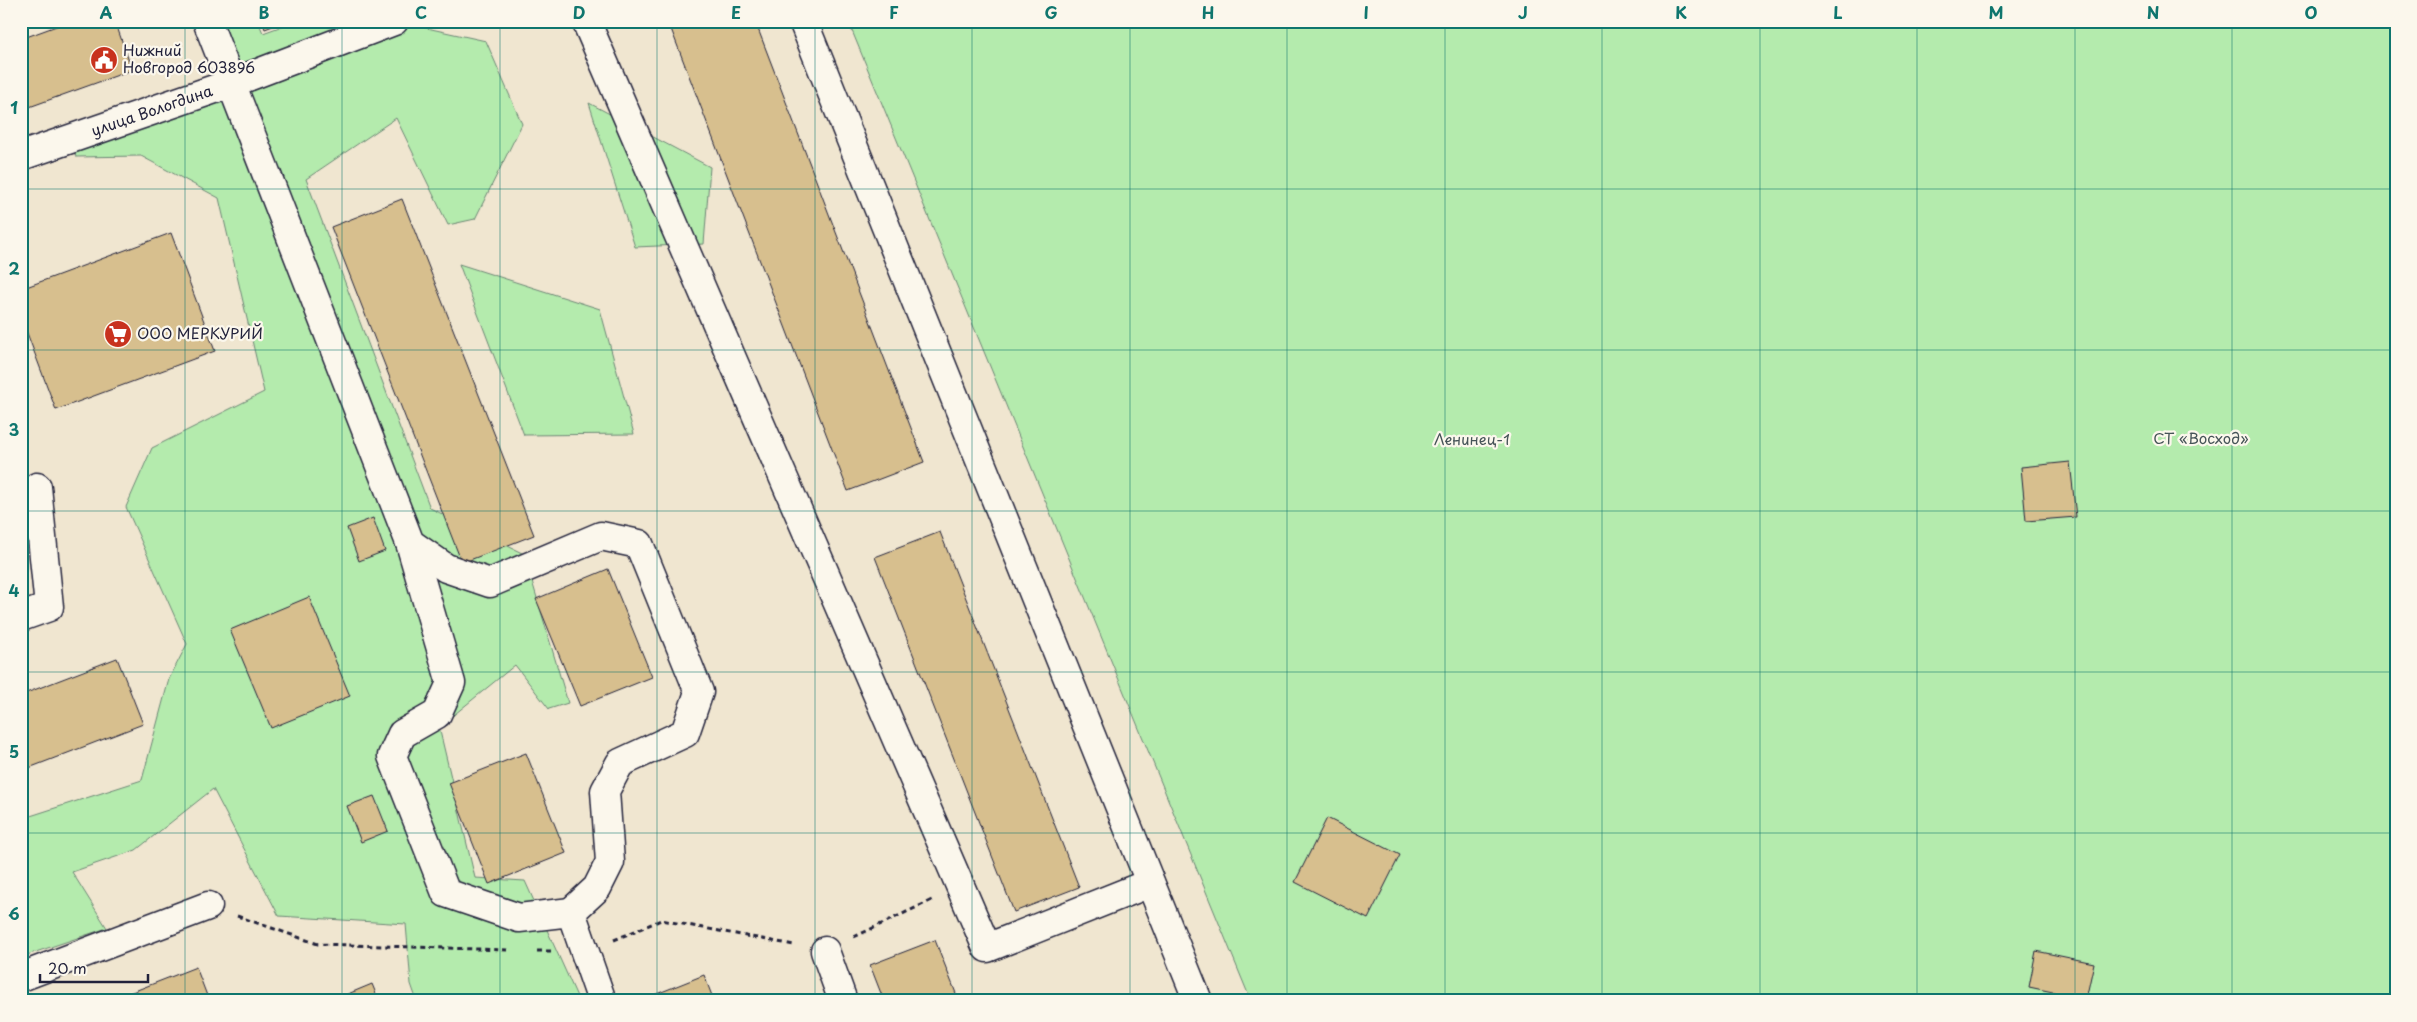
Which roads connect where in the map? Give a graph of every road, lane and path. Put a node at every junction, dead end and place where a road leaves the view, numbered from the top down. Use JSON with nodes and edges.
{"nodes":[{"id":1,"x":208,"y":21,"type":"edge"},
{"id":2,"x":586,"y":21,"type":"edge"},
{"id":3,"x":803,"y":21,"type":"edge"},
{"id":4,"x":383,"y":23,"type":"edge"},
{"id":5,"x":232,"y":83,"type":"junction"},
{"id":6,"x":21,"y":156,"type":"edge"},
{"id":7,"x":37,"y":487,"type":"dead end"},
{"id":8,"x":410,"y":543,"type":"junction"},
{"id":9,"x":21,"y":617,"type":"edge"},
{"id":10,"x":1150,"y":883,"type":"junction"},
{"id":11,"x":931,"y":901,"type":"dead end"},
{"id":12,"x":208,"y":906,"type":"joint"},
{"id":13,"x":571,"y":912,"type":"junction"},
{"id":14,"x":516,"y":950,"type":"dead end"},
{"id":15,"x":535,"y":951,"type":"dead end"},
{"id":16,"x":825,"y":951,"type":"junction"},
{"id":17,"x":585,"y":952,"type":"junction"},
{"id":18,"x":21,"y":977,"type":"edge"},
{"id":19,"x":602,"y":1001,"type":"edge"},
{"id":20,"x":843,"y":1001,"type":"edge"},
{"id":21,"x":1198,"y":1001,"type":"edge"}],
"edges":[{"from":1,"to":5,"type":"street"},
{"from":2,"to":10,"type":"street"},
{"from":3,"to":10,"type":"street"},
{"from":4,"to":5,"type":"street","name":"улица Вологдина"},
{"from":5,"to":6,"type":"street","name":"улица Вологдина"},
{"from":5,"to":8,"type":"street"},
{"from":7,"to":9,"type":"street"},
{"from":8,"to":13,"type":"street"},
{"from":8,"to":13,"type":"street"},
{"from":10,"to":21,"type":"street"},
{"from":11,"to":16,"type":"path"},
{"from":12,"to":14,"type":"path"},
{"from":12,"to":18,"type":"street"},
{"from":13,"to":17,"type":"street"},
{"from":15,"to":17,"type":"path"},
{"from":16,"to":17,"type":"path"},
{"from":16,"to":20,"type":"street"},
{"from":17,"to":19,"type":"street"}]}
